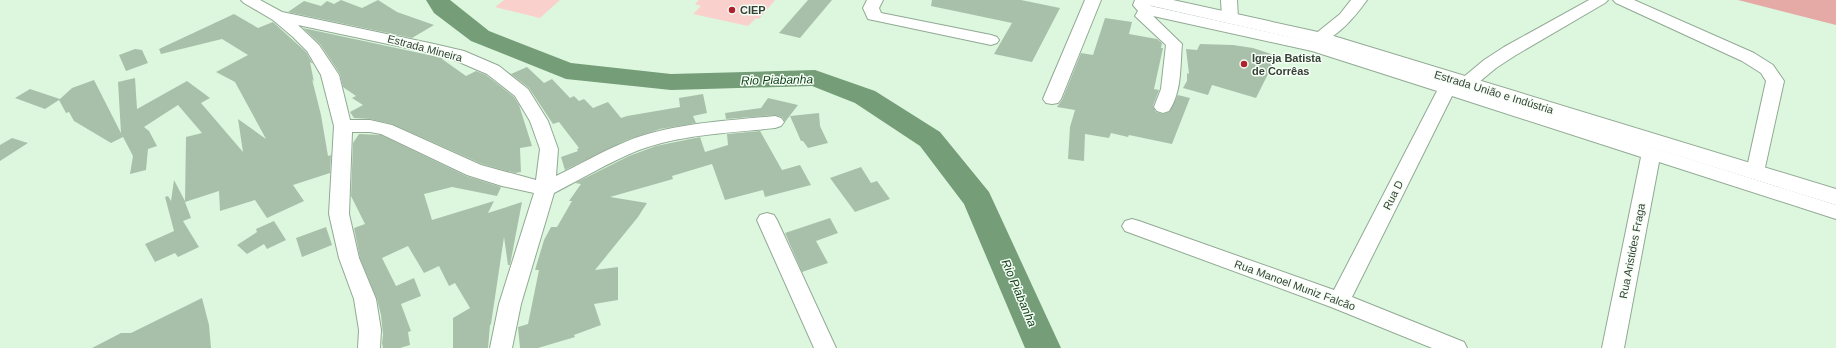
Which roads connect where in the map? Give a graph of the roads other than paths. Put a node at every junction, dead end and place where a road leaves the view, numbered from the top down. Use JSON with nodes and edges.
{"nodes":[{"id":1,"x":249,"y":0,"type":"edge"},
{"id":2,"x":875,"y":0,"type":"edge"},
{"id":3,"x":1094,"y":0,"type":"edge"},
{"id":4,"x":1359,"y":0,"type":"edge"},
{"id":5,"x":1600,"y":0,"type":"edge"},
{"id":6,"x":1621,"y":0,"type":"edge"},
{"id":7,"x":1145,"y":3,"type":"edge"},
{"id":8,"x":1230,"y":9,"type":"edge"},
{"id":9,"x":277,"y":16,"type":"junction"},
{"id":10,"x":1320,"y":38,"type":"junction"},
{"id":11,"x":991,"y":40,"type":"dead end"},
{"id":12,"x":1466,"y":84,"type":"junction"},
{"id":13,"x":1447,"y":89,"type":"junction"},
{"id":14,"x":1052,"y":99,"type":"dead end"},
{"id":15,"x":1163,"y":107,"type":"dead end"},
{"id":16,"x":775,"y":122,"type":"dead end"},
{"id":17,"x":343,"y":126,"type":"junction"},
{"id":18,"x":1642,"y":146,"type":"junction"},
{"id":19,"x":1693,"y":159,"type":"junction"},
{"id":20,"x":1755,"y":172,"type":"junction"},
{"id":21,"x":545,"y":189,"type":"junction"},
{"id":22,"x":1836,"y":197,"type":"edge"},
{"id":23,"x":1836,"y":212,"type":"edge"},
{"id":24,"x":767,"y":220,"type":"dead end"},
{"id":25,"x":1132,"y":226,"type":"dead end"},
{"id":26,"x":1339,"y":301,"type":"junction"},
{"id":27,"x":369,"y":348,"type":"edge"},
{"id":28,"x":501,"y":348,"type":"edge"},
{"id":29,"x":825,"y":348,"type":"edge"},
{"id":30,"x":1455,"y":348,"type":"edge"},
{"id":31,"x":1613,"y":348,"type":"edge"}],
"edges":[{"from":1,"to":9,"type":"street","name":"Estrada Mineira"},
{"from":2,"to":11,"type":"street"},
{"from":3,"to":14,"type":"street"},
{"from":4,"to":10,"type":"street"},
{"from":5,"to":12,"type":"street"},
{"from":6,"to":20,"type":"street"},
{"from":7,"to":8,"type":"main road","name":"Estrada União e Indústria"},
{"from":7,"to":13,"type":"street"},
{"from":7,"to":15,"type":"street"},
{"from":8,"to":10,"type":"main road","name":"Estrada União e Indústria"},
{"from":9,"to":17,"type":"street"},
{"from":9,"to":21,"type":"street","name":"Estrada Mineira"},
{"from":10,"to":12,"type":"main road","name":"Estrada União e Indústria"},
{"from":12,"to":18,"type":"main road","name":"Estrada União e Indústria"},
{"from":13,"to":18,"type":"street"},
{"from":13,"to":26,"type":"street","name":"Rua D"},
{"from":16,"to":21,"type":"street"},
{"from":17,"to":21,"type":"street"},
{"from":17,"to":27,"type":"street"},
{"from":18,"to":19,"type":"main road","name":"Estrada União e Indústria"},
{"from":18,"to":31,"type":"street","name":"Rua Aristides Fraga"},
{"from":19,"to":20,"type":"main road","name":"Estrada União e Indústria"},
{"from":19,"to":23,"type":"street"},
{"from":20,"to":22,"type":"main road","name":"Estrada União e Indústria"},
{"from":21,"to":28,"type":"street","name":"Estrada Mineira"},
{"from":24,"to":29,"type":"street"},
{"from":25,"to":26,"type":"street","name":"Rua Manoel Muniz Falcão"},
{"from":26,"to":30,"type":"street","name":"Rua Manoel Muniz Falcão"}]}
